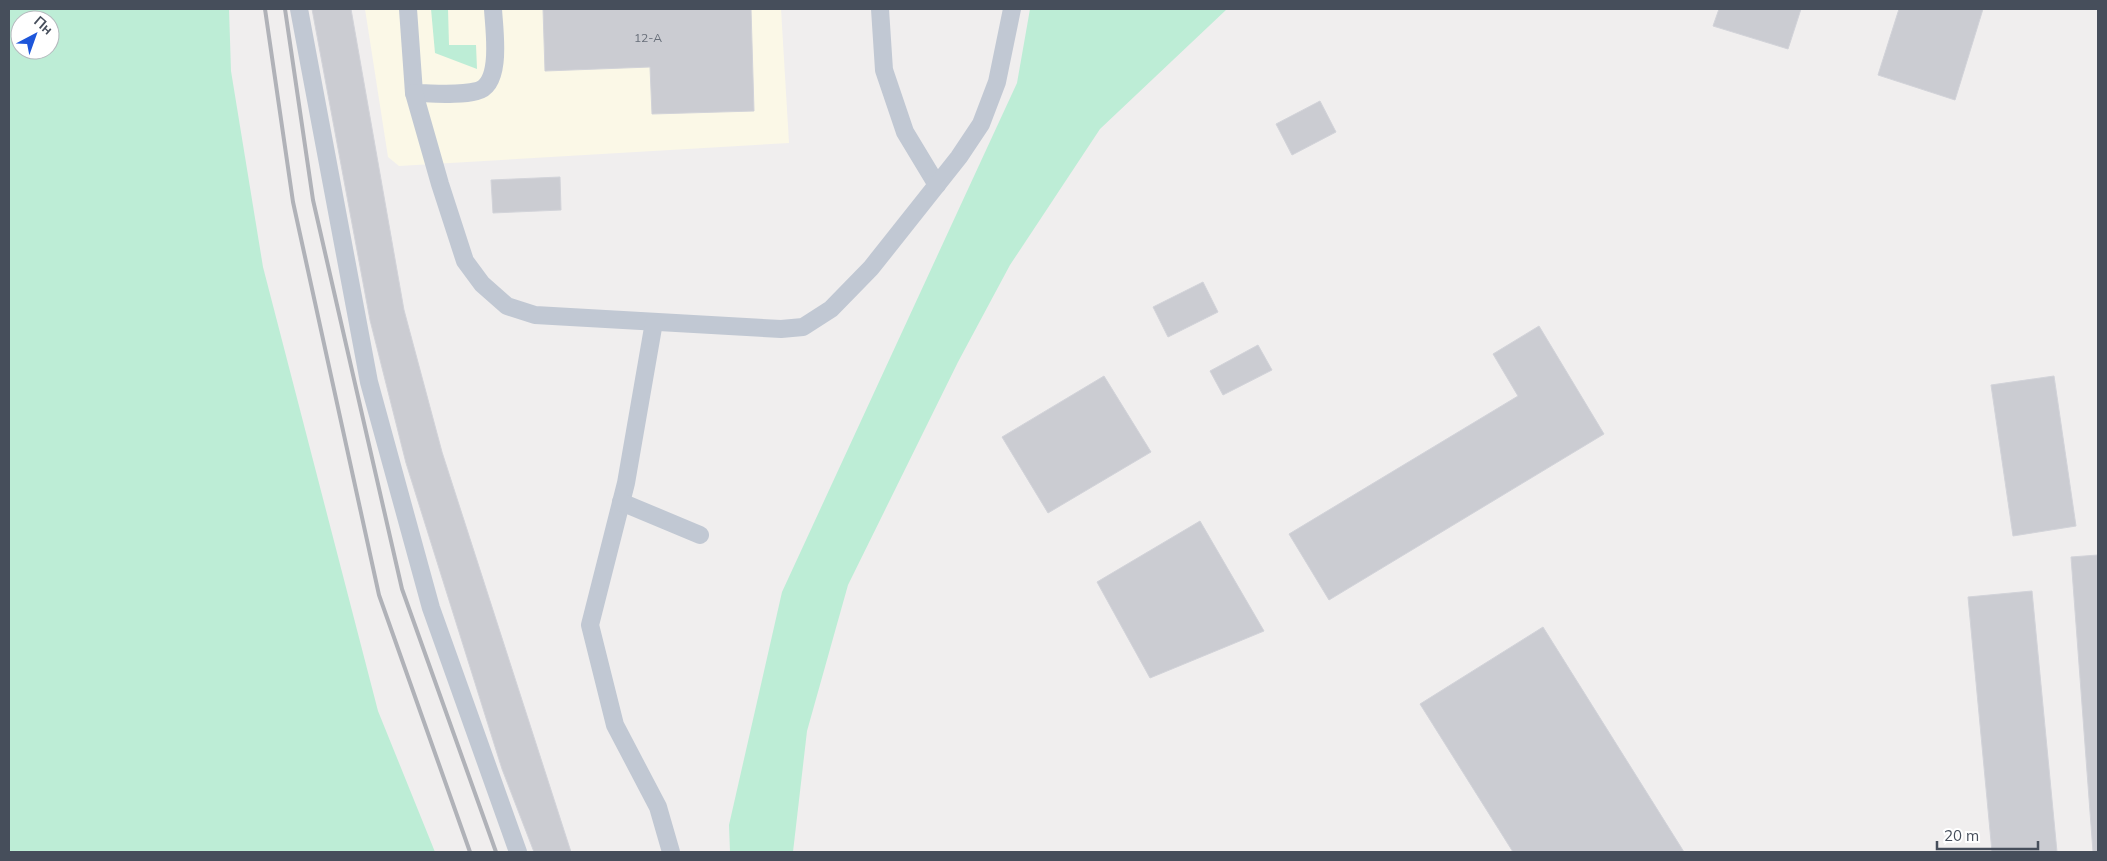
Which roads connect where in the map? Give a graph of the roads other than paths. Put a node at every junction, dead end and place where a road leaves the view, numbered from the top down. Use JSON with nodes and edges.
{"nodes":[{"id":1,"x":299,"y":9,"type":"edge"},
{"id":2,"x":408,"y":9,"type":"edge"},
{"id":3,"x":493,"y":9,"type":"edge"},
{"id":4,"x":880,"y":9,"type":"edge"},
{"id":5,"x":1012,"y":9,"type":"edge"},
{"id":6,"x":414,"y":93,"type":"junction"},
{"id":7,"x":937,"y":185,"type":"junction"},
{"id":8,"x":654,"y":322,"type":"junction"},
{"id":9,"x":621,"y":502,"type":"junction"},
{"id":10,"x":700,"y":535,"type":"dead end"},
{"id":11,"x":518,"y":852,"type":"edge"},
{"id":12,"x":671,"y":852,"type":"edge"}],
"edges":[{"from":1,"to":11,"type":"lane"},
{"from":2,"to":6,"type":"lane"},
{"from":3,"to":6,"type":"lane"},
{"from":4,"to":7,"type":"lane"},
{"from":5,"to":7,"type":"lane"},
{"from":6,"to":8,"type":"lane"},
{"from":7,"to":8,"type":"lane"},
{"from":8,"to":9,"type":"lane"},
{"from":9,"to":10,"type":"lane"},
{"from":9,"to":12,"type":"lane"}]}
